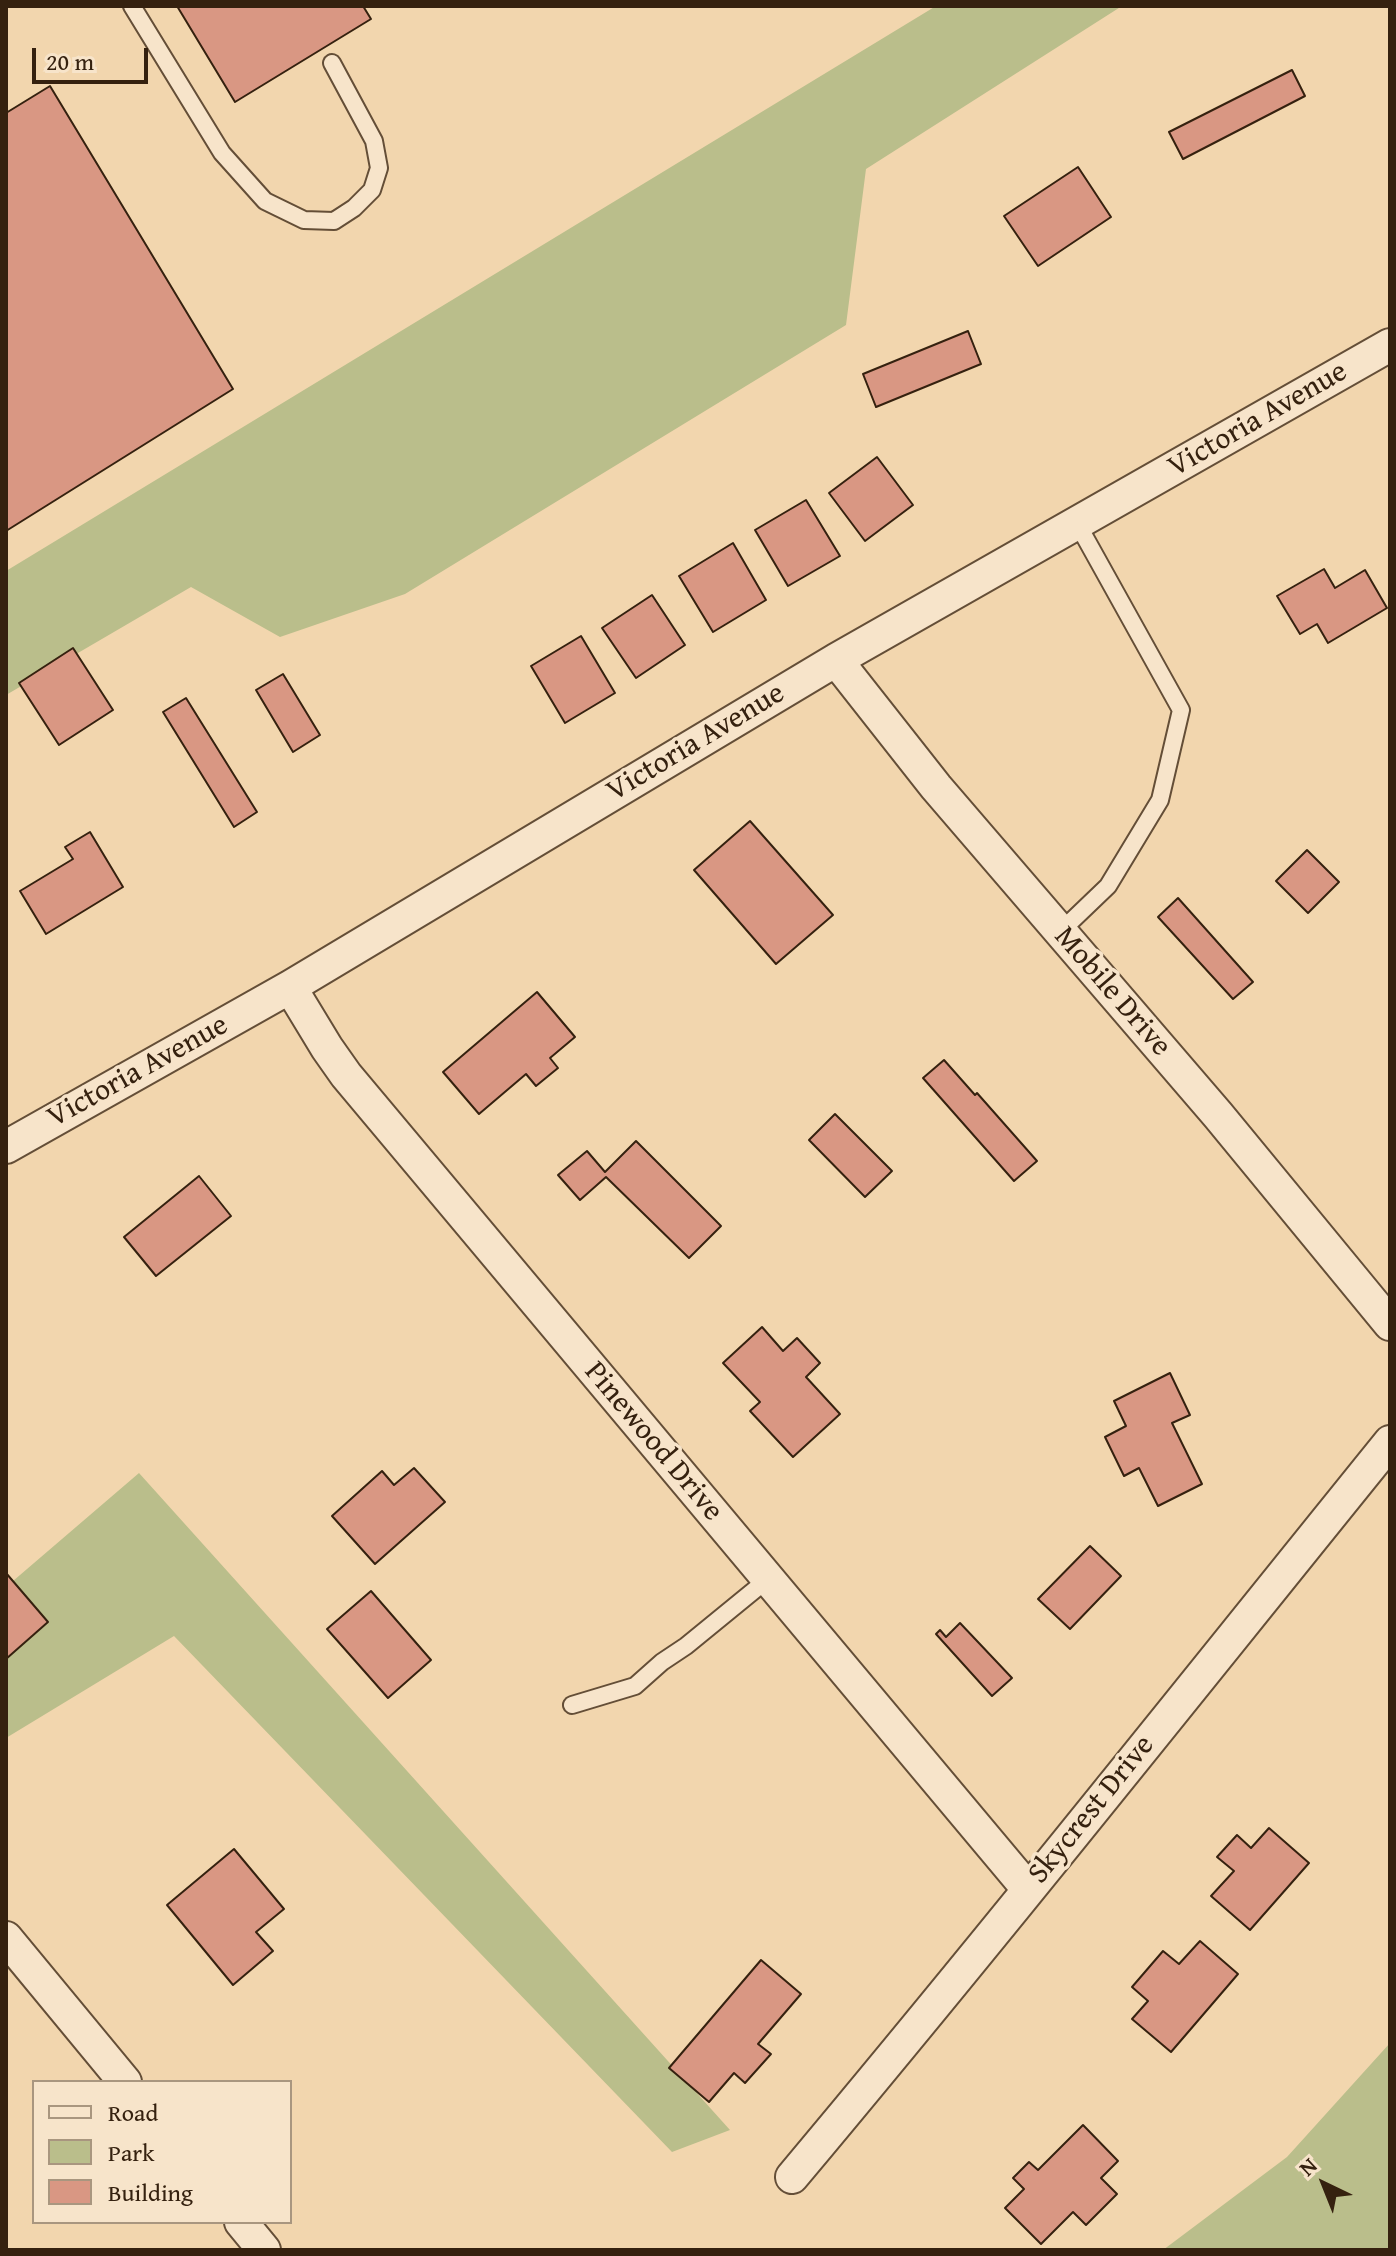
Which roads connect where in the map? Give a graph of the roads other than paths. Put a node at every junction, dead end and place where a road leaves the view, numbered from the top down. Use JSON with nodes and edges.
{"nodes":[{"id":1,"x":132,"y":6,"type":"edge"},
{"id":2,"x":332,"y":63,"type":"dead end"},
{"id":3,"x":1390,"y":345,"type":"edge"},
{"id":4,"x":1077,"y":523,"type":"junction"},
{"id":5,"x":836,"y":660,"type":"junction"},
{"id":6,"x":1060,"y":932,"type":"junction"},
{"id":7,"x":290,"y":987,"type":"junction"},
{"id":8,"x":6,"y":1147,"type":"edge"},
{"id":9,"x":1390,"y":1324,"type":"edge"},
{"id":10,"x":1390,"y":1442,"type":"edge"},
{"id":11,"x":768,"y":1579,"type":"junction"},
{"id":12,"x":572,"y":1705,"type":"dead end"},
{"id":13,"x":1028,"y":1889,"type":"junction"},
{"id":14,"x":6,"y":1938,"type":"edge"},
{"id":15,"x":123,"y":2080,"type":"edge"},
{"id":16,"x":792,"y":2177,"type":"dead end"},
{"id":17,"x":243,"y":2224,"type":"edge"},
{"id":18,"x":264,"y":2250,"type":"edge"}],
"edges":[{"from":1,"to":2,"type":"lane"},
{"from":3,"to":4,"type":"street","name":"Victoria Avenue"},
{"from":4,"to":5,"type":"street","name":"Victoria Avenue"},
{"from":4,"to":6,"type":"lane"},
{"from":5,"to":6,"type":"street","name":"Mobile Drive"},
{"from":5,"to":7,"type":"street","name":"Victoria Avenue"},
{"from":6,"to":9,"type":"street","name":"Mobile Drive"},
{"from":7,"to":8,"type":"street","name":"Victoria Avenue"},
{"from":7,"to":11,"type":"street","name":"Pinewood Drive"},
{"from":10,"to":13,"type":"street","name":"Skycrest Drive"},
{"from":11,"to":12,"type":"lane"},
{"from":11,"to":13,"type":"street","name":"Pinewood Drive"},
{"from":13,"to":16,"type":"street","name":"Skycrest Drive"},
{"from":14,"to":15,"type":"street"},
{"from":17,"to":18,"type":"street"}]}
